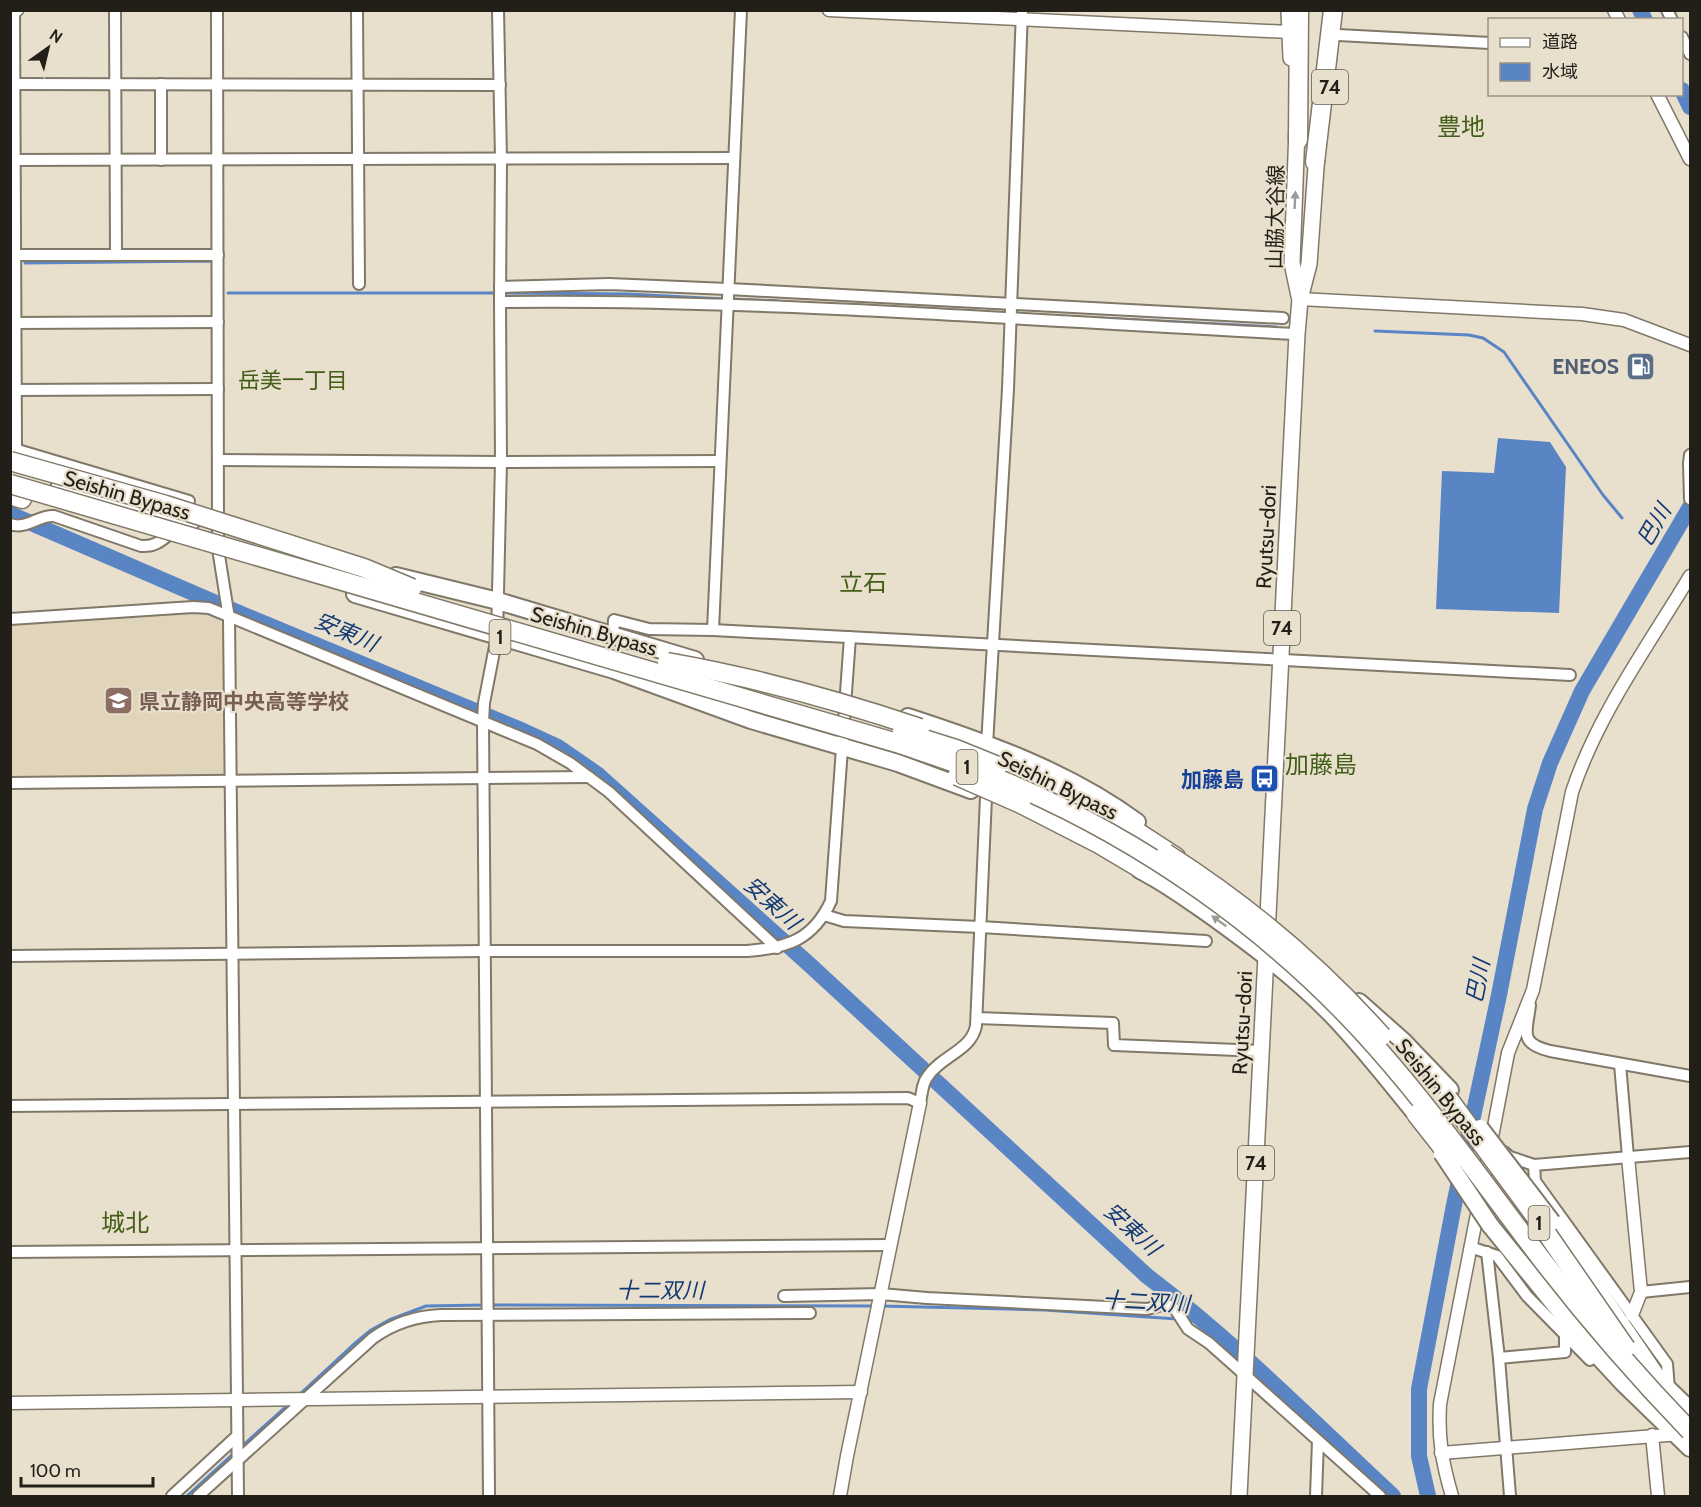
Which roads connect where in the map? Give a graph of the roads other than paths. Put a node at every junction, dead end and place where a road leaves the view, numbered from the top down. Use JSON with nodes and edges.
{"nodes":[{"id":1,"x":14,"y":10,"type":"edge"},
{"id":2,"x":115,"y":10,"type":"edge"},
{"id":3,"x":217,"y":10,"type":"edge"},
{"id":4,"x":357,"y":10,"type":"edge"},
{"id":5,"x":498,"y":10,"type":"edge"},
{"id":6,"x":741,"y":10,"type":"edge"},
{"id":7,"x":829,"y":10,"type":"edge"},
{"id":8,"x":1289,"y":10,"type":"edge"},
{"id":9,"x":1299,"y":10,"type":"edge"},
{"id":10,"x":1333,"y":10,"type":"edge"},
{"id":11,"x":1341,"y":10,"type":"edge"},
{"id":12,"x":881,"y":12,"type":"edge"},
{"id":13,"x":1022,"y":15,"type":"edge"},
{"id":14,"x":1289,"y":32,"type":"junction"},
{"id":15,"x":1338,"y":35,"type":"junction"},
{"id":16,"x":1683,"y":39,"type":"edge"},
{"id":17,"x":1488,"y":43,"type":"edge"},
{"id":18,"x":1690,"y":54,"type":"edge"},
{"id":19,"x":13,"y":84,"type":"edge"},
{"id":20,"x":115,"y":84,"type":"junction"},
{"id":21,"x":160,"y":84,"type":"junction"},
{"id":22,"x":218,"y":84,"type":"junction"},
{"id":23,"x":359,"y":85,"type":"junction"},
{"id":24,"x":500,"y":85,"type":"junction"},
{"id":25,"x":1658,"y":96,"type":"edge"},
{"id":26,"x":1298,"y":140,"type":"junction"},
{"id":27,"x":734,"y":158,"type":"junction"},
{"id":28,"x":359,"y":159,"type":"junction"},
{"id":29,"x":501,"y":159,"type":"junction"},
{"id":30,"x":1690,"y":159,"type":"edge"},
{"id":31,"x":13,"y":160,"type":"edge"},
{"id":32,"x":161,"y":160,"type":"junction"},
{"id":33,"x":218,"y":160,"type":"junction"},
{"id":34,"x":116,"y":161,"type":"junction"},
{"id":35,"x":1315,"y":162,"type":"junction"},
{"id":36,"x":13,"y":255,"type":"edge"},
{"id":37,"x":116,"y":255,"type":"junction"},
{"id":38,"x":218,"y":255,"type":"junction"},
{"id":39,"x":359,"y":284,"type":"dead end"},
{"id":40,"x":500,"y":286,"type":"junction"},
{"id":41,"x":728,"y":289,"type":"junction"},
{"id":42,"x":1300,"y":299,"type":"junction"},
{"id":43,"x":500,"y":302,"type":"junction"},
{"id":44,"x":1012,"y":303,"type":"junction"},
{"id":45,"x":727,"y":304,"type":"junction"},
{"id":46,"x":1011,"y":317,"type":"junction"},
{"id":47,"x":1283,"y":318,"type":"dead end"},
{"id":48,"x":218,"y":322,"type":"junction"},
{"id":49,"x":13,"y":323,"type":"edge"},
{"id":50,"x":1297,"y":334,"type":"junction"},
{"id":51,"x":1690,"y":345,"type":"edge"},
{"id":52,"x":218,"y":389,"type":"junction"},
{"id":53,"x":13,"y":390,"type":"edge"},
{"id":54,"x":12,"y":453,"type":"edge"},
{"id":55,"x":1690,"y":454,"type":"edge"},
{"id":56,"x":218,"y":460,"type":"junction"},
{"id":57,"x":720,"y":461,"type":"junction"},
{"id":58,"x":501,"y":462,"type":"junction"},
{"id":59,"x":10,"y":471,"type":"edge"},
{"id":60,"x":141,"y":487,"type":"junction"},
{"id":61,"x":13,"y":491,"type":"edge"},
{"id":62,"x":1690,"y":499,"type":"edge"},
{"id":63,"x":189,"y":501,"type":"dead end"},
{"id":64,"x":143,"y":508,"type":"junction"},
{"id":65,"x":13,"y":525,"type":"edge"},
{"id":66,"x":218,"y":529,"type":"junction"},
{"id":67,"x":171,"y":534,"type":"junction"},
{"id":68,"x":218,"y":549,"type":"junction"},
{"id":69,"x":1690,"y":576,"type":"edge"},
{"id":70,"x":412,"y":588,"type":"junction"},
{"id":71,"x":498,"y":601,"type":"junction"},
{"id":72,"x":229,"y":618,"type":"junction"},
{"id":73,"x":10,"y":619,"type":"edge"},
{"id":74,"x":713,"y":630,"type":"junction"},
{"id":75,"x":497,"y":636,"type":"junction"},
{"id":76,"x":613,"y":636,"type":"junction"},
{"id":77,"x":850,"y":638,"type":"junction"},
{"id":78,"x":992,"y":644,"type":"junction"},
{"id":79,"x":577,"y":649,"type":"junction"},
{"id":80,"x":1281,"y":659,"type":"junction"},
{"id":81,"x":667,"y":662,"type":"junction"},
{"id":82,"x":1570,"y":675,"type":"dead end"},
{"id":83,"x":844,"y":698,"type":"junction"},
{"id":84,"x":483,"y":722,"type":"junction"},
{"id":85,"x":987,"y":745,"type":"junction"},
{"id":86,"x":842,"y":746,"type":"junction"},
{"id":87,"x":589,"y":777,"type":"junction"},
{"id":88,"x":483,"y":778,"type":"junction"},
{"id":89,"x":230,"y":780,"type":"junction"},
{"id":90,"x":10,"y":783,"type":"edge"},
{"id":91,"x":986,"y":797,"type":"junction"},
{"id":92,"x":1176,"y":857,"type":"junction"},
{"id":93,"x":1153,"y":876,"type":"junction"},
{"id":94,"x":824,"y":915,"type":"junction"},
{"id":95,"x":1268,"y":922,"type":"junction"},
{"id":96,"x":980,"y":927,"type":"junction"},
{"id":97,"x":1206,"y":941,"type":"dead end"},
{"id":98,"x":777,"y":948,"type":"junction"},
{"id":99,"x":484,"y":951,"type":"junction"},
{"id":100,"x":233,"y":955,"type":"junction"},
{"id":101,"x":10,"y":956,"type":"edge"},
{"id":102,"x":1266,"y":956,"type":"junction"},
{"id":103,"x":1533,"y":990,"type":"junction"},
{"id":104,"x":977,"y":1018,"type":"junction"},
{"id":105,"x":1262,"y":1051,"type":"junction"},
{"id":106,"x":1620,"y":1064,"type":"junction"},
{"id":107,"x":1690,"y":1076,"type":"edge"},
{"id":108,"x":1449,"y":1094,"type":"junction"},
{"id":109,"x":484,"y":1102,"type":"junction"},
{"id":110,"x":920,"y":1103,"type":"junction"},
{"id":111,"x":235,"y":1104,"type":"junction"},
{"id":112,"x":10,"y":1106,"type":"edge"},
{"id":113,"x":1416,"y":1114,"type":"junction"},
{"id":114,"x":1492,"y":1143,"type":"junction"},
{"id":115,"x":1690,"y":1152,"type":"edge"},
{"id":116,"x":1628,"y":1157,"type":"junction"},
{"id":117,"x":1534,"y":1165,"type":"junction"},
{"id":118,"x":891,"y":1245,"type":"junction"},
{"id":119,"x":487,"y":1247,"type":"junction"},
{"id":120,"x":1470,"y":1247,"type":"junction"},
{"id":121,"x":236,"y":1251,"type":"junction"},
{"id":122,"x":10,"y":1252,"type":"edge"},
{"id":123,"x":1487,"y":1252,"type":"junction"},
{"id":124,"x":1690,"y":1287,"type":"edge"},
{"id":125,"x":1641,"y":1292,"type":"junction"},
{"id":126,"x":810,"y":1295,"type":"junction"},
{"id":127,"x":784,"y":1296,"type":"dead end"},
{"id":128,"x":880,"y":1301,"type":"junction"},
{"id":129,"x":810,"y":1313,"type":"dead end"},
{"id":130,"x":486,"y":1314,"type":"junction"},
{"id":131,"x":793,"y":1314,"type":"junction"},
{"id":132,"x":1632,"y":1315,"type":"junction"},
{"id":133,"x":1565,"y":1336,"type":"junction"},
{"id":134,"x":1627,"y":1350,"type":"junction"},
{"id":135,"x":1499,"y":1358,"type":"junction"},
{"id":136,"x":1245,"y":1372,"type":"junction"},
{"id":137,"x":1643,"y":1383,"type":"junction"},
{"id":138,"x":1669,"y":1389,"type":"junction"},
{"id":139,"x":861,"y":1392,"type":"junction"},
{"id":140,"x":488,"y":1397,"type":"junction"},
{"id":141,"x":236,"y":1399,"type":"junction"},
{"id":142,"x":305,"y":1399,"type":"junction"},
{"id":143,"x":10,"y":1402,"type":"edge"},
{"id":144,"x":1643,"y":1403,"type":"junction"},
{"id":145,"x":1690,"y":1410,"type":"edge"},
{"id":146,"x":1690,"y":1415,"type":"edge"},
{"id":147,"x":1686,"y":1433,"type":"edge"},
{"id":148,"x":1652,"y":1435,"type":"junction"},
{"id":149,"x":236,"y":1437,"type":"junction"},
{"id":150,"x":1318,"y":1441,"type":"junction"},
{"id":151,"x":1506,"y":1448,"type":"junction"},
{"id":152,"x":1690,"y":1448,"type":"edge"},
{"id":153,"x":1441,"y":1453,"type":"junction"},
{"id":154,"x":236,"y":1463,"type":"junction"},
{"id":155,"x":172,"y":1497,"type":"edge"},
{"id":156,"x":198,"y":1497,"type":"edge"},
{"id":157,"x":238,"y":1497,"type":"edge"},
{"id":158,"x":489,"y":1497,"type":"edge"},
{"id":159,"x":840,"y":1497,"type":"edge"},
{"id":160,"x":1239,"y":1497,"type":"edge"},
{"id":161,"x":1316,"y":1497,"type":"edge"},
{"id":162,"x":1380,"y":1497,"type":"edge"},
{"id":163,"x":1452,"y":1497,"type":"edge"},
{"id":164,"x":1510,"y":1497,"type":"edge"},
{"id":165,"x":1658,"y":1497,"type":"edge"}],
"edges":[{"from":1,"to":19,"type":"street"},
{"from":2,"to":20,"type":"street"},
{"from":3,"to":22,"type":"street"},
{"from":4,"to":23,"type":"street"},
{"from":5,"to":24,"type":"street"},
{"from":6,"to":27,"type":"street"},
{"from":7,"to":12,"type":"street"},
{"from":8,"to":14,"type":"main road","number":"74"},
{"from":9,"to":26,"type":"highway","number":"74"},
{"from":10,"to":35,"type":"highway","number":"74"},
{"from":11,"to":15,"type":"main road","number":"74"},
{"from":12,"to":13,"type":"street"},
{"from":13,"to":14,"type":"street"},
{"from":13,"to":44,"type":"street"},
{"from":14,"to":26,"type":"main road","number":"74"},
{"from":15,"to":17,"type":"street"},
{"from":15,"to":35,"type":"main road","number":"74"},
{"from":16,"to":18,"type":"street"},
{"from":19,"to":20,"type":"street"},
{"from":19,"to":31,"type":"street"},
{"from":20,"to":21,"type":"street"},
{"from":20,"to":34,"type":"street"},
{"from":21,"to":22,"type":"street"},
{"from":21,"to":32,"type":"street"},
{"from":22,"to":23,"type":"street"},
{"from":22,"to":33,"type":"street"},
{"from":23,"to":24,"type":"street"},
{"from":23,"to":28,"type":"street"},
{"from":24,"to":29,"type":"street"},
{"from":25,"to":30,"type":"street"},
{"from":42,"to":26,"type":"main road","name":"山脇大谷線","number":"74","one_way":true},
{"from":27,"to":29,"type":"street"},
{"from":27,"to":41,"type":"street"},
{"from":28,"to":29,"type":"street"},
{"from":28,"to":33,"type":"street"},
{"from":28,"to":39,"type":"street"},
{"from":29,"to":40,"type":"street"},
{"from":31,"to":34,"type":"street"},
{"from":31,"to":36,"type":"street"},
{"from":32,"to":33,"type":"street"},
{"from":32,"to":34,"type":"street"},
{"from":33,"to":38,"type":"street"},
{"from":34,"to":37,"type":"street"},
{"from":35,"to":42,"type":"main road","name":"山脇大谷線","number":"74"},
{"from":36,"to":37,"type":"street"},
{"from":36,"to":49,"type":"street"},
{"from":37,"to":38,"type":"street"},
{"from":38,"to":48,"type":"street"},
{"from":40,"to":41,"type":"street"},
{"from":40,"to":43,"type":"street"},
{"from":41,"to":44,"type":"street"},
{"from":41,"to":45,"type":"street"},
{"from":42,"to":50,"type":"main road","name":"Ryutsu-dori","number":"74"},
{"from":42,"to":51,"type":"street"},
{"from":43,"to":45,"type":"street"},
{"from":43,"to":58,"type":"street"},
{"from":44,"to":46,"type":"street"},
{"from":44,"to":47,"type":"street"},
{"from":45,"to":46,"type":"street"},
{"from":45,"to":57,"type":"street"},
{"from":46,"to":50,"type":"street"},
{"from":46,"to":78,"type":"street"},
{"from":48,"to":49,"type":"street"},
{"from":48,"to":52,"type":"street"},
{"from":49,"to":53,"type":"street"},
{"from":50,"to":80,"type":"main road","name":"Ryutsu-dori","number":"74"},
{"from":52,"to":53,"type":"street"},
{"from":52,"to":56,"type":"street"},
{"from":53,"to":54,"type":"street"},
{"from":54,"to":60,"type":"street"},
{"from":54,"to":70,"type":"highway","number":"1","bridge":true},
{"from":55,"to":62,"type":"street"},
{"from":56,"to":58,"type":"street"},
{"from":56,"to":66,"type":"street"},
{"from":57,"to":58,"type":"street"},
{"from":57,"to":74,"type":"street"},
{"from":58,"to":71,"type":"street"},
{"from":59,"to":64,"type":"highway","number":"1"},
{"from":59,"to":70,"type":"highway","name":"Seishin Bypass","number":"1","bridge":true},
{"from":60,"to":63,"type":"street"},
{"from":60,"to":64,"type":"street"},
{"from":61,"to":67,"type":"highway","number":"1"},
{"from":61,"to":79,"type":"highway","name":"Seishin Bypass","number":"1","bridge":true},
{"from":64,"to":66,"type":"highway","number":"1"},
{"from":65,"to":67,"type":"street"},
{"from":66,"to":68,"type":"street"},
{"from":66,"to":71,"type":"highway","number":"1"},
{"from":67,"to":68,"type":"highway","number":"1"},
{"from":68,"to":72,"type":"street"},
{"from":68,"to":75,"type":"highway","number":"1"},
{"from":69,"to":103,"type":"street"},
{"from":70,"to":81,"type":"highway","name":"Seishin Bypass","number":"1"},
{"from":71,"to":75,"type":"street"},
{"from":71,"to":76,"type":"highway","number":"1"},
{"from":72,"to":73,"type":"street"},
{"from":72,"to":84,"type":"street"},
{"from":72,"to":89,"type":"street"},
{"from":74,"to":76,"type":"street"},
{"from":74,"to":77,"type":"street"},
{"from":75,"to":84,"type":"street"},
{"from":75,"to":86,"type":"highway","number":"1"},
{"from":76,"to":83,"type":"highway","number":"1"},
{"from":77,"to":78,"type":"street"},
{"from":77,"to":83,"type":"street"},
{"from":78,"to":80,"type":"street"},
{"from":78,"to":85,"type":"street"},
{"from":79,"to":93,"type":"highway","number":"1","bridge":true},
{"from":79,"to":137,"type":"highway","name":"Seishin Bypass","number":"1","bridge":true},
{"from":80,"to":82,"type":"street"},
{"from":80,"to":95,"type":"main road","name":"Ryutsu-dori","number":"74"},
{"from":81,"to":92,"type":"highway","number":"1","bridge":true},
{"from":81,"to":134,"type":"highway","name":"Seishin Bypass","number":"1","bridge":true},
{"from":83,"to":85,"type":"highway","number":"1"},
{"from":83,"to":86,"type":"street"},
{"from":84,"to":87,"type":"street"},
{"from":84,"to":88,"type":"street"},
{"from":85,"to":92,"type":"highway","number":"1"},
{"from":86,"to":91,"type":"highway","number":"1"},
{"from":86,"to":94,"type":"street"},
{"from":87,"to":88,"type":"street"},
{"from":87,"to":98,"type":"street"},
{"from":88,"to":89,"type":"street"},
{"from":88,"to":99,"type":"street"},
{"from":89,"to":90,"type":"street"},
{"from":89,"to":100,"type":"street"},
{"from":91,"to":93,"type":"highway","number":"1"},
{"from":91,"to":96,"type":"street"},
{"from":92,"to":95,"type":"highway","number":"1"},
{"from":102,"to":93,"type":"highway","number":"1","one_way":true},
{"from":94,"to":96,"type":"street"},
{"from":94,"to":98,"type":"street"},
{"from":95,"to":102,"type":"main road","name":"Ryutsu-dori","number":"74"},
{"from":95,"to":108,"type":"highway","number":"1"},
{"from":96,"to":97,"type":"street"},
{"from":96,"to":104,"type":"street"},
{"from":98,"to":99,"type":"street"},
{"from":99,"to":100,"type":"street"},
{"from":99,"to":109,"type":"street"},
{"from":100,"to":101,"type":"street"},
{"from":100,"to":111,"type":"street"},
{"from":102,"to":105,"type":"main road","name":"Ryutsu-dori","number":"74"},
{"from":102,"to":113,"type":"highway","number":"1"},
{"from":103,"to":106,"type":"street"},
{"from":103,"to":114,"type":"street"},
{"from":104,"to":105,"type":"street"},
{"from":104,"to":110,"type":"street"},
{"from":105,"to":136,"type":"main road","name":"Ryutsu-dori","number":"74"},
{"from":106,"to":107,"type":"street"},
{"from":106,"to":116,"type":"street"},
{"from":108,"to":134,"type":"highway","number":"1","bridge":true},
{"from":108,"to":138,"type":"highway","number":"1","bridge":true},
{"from":109,"to":110,"type":"street"},
{"from":109,"to":111,"type":"street"},
{"from":109,"to":119,"type":"street"},
{"from":110,"to":118,"type":"street"},
{"from":111,"to":112,"type":"street"},
{"from":111,"to":121,"type":"street"},
{"from":113,"to":137,"type":"highway","bridge":true},
{"from":113,"to":144,"type":"highway","number":"1","bridge":true},
{"from":114,"to":117,"type":"street"},
{"from":114,"to":120,"type":"street"},
{"from":115,"to":116,"type":"street"},
{"from":116,"to":117,"type":"street"},
{"from":116,"to":125,"type":"street"},
{"from":117,"to":132,"type":"street"},
{"from":118,"to":119,"type":"street"},
{"from":118,"to":128,"type":"street"},
{"from":119,"to":121,"type":"street"},
{"from":119,"to":130,"type":"street"},
{"from":120,"to":123,"type":"street"},
{"from":120,"to":153,"type":"street"},
{"from":121,"to":122,"type":"street"},
{"from":121,"to":141,"type":"street"},
{"from":123,"to":133,"type":"street"},
{"from":123,"to":135,"type":"street"},
{"from":124,"to":125,"type":"street"},
{"from":125,"to":132,"type":"street"},
{"from":126,"to":127,"type":"street"},
{"from":126,"to":128,"type":"street"},
{"from":126,"to":131,"type":"street"},
{"from":128,"to":136,"type":"street"},
{"from":128,"to":139,"type":"street"},
{"from":129,"to":131,"type":"street"},
{"from":130,"to":131,"type":"street"},
{"from":130,"to":140,"type":"street"},
{"from":130,"to":142,"type":"street"},
{"from":132,"to":138,"type":"street"},
{"from":133,"to":135,"type":"street"},
{"from":133,"to":144,"type":"street"},
{"from":134,"to":146,"type":"highway","name":"Seishin Bypass","number":"1"},
{"from":135,"to":151,"type":"street"},
{"from":136,"to":150,"type":"street"},
{"from":136,"to":160,"type":"main road","name":"Ryutsu-dori","number":"74"},
{"from":137,"to":147,"type":"highway","name":"Seishin Bypass","number":"1","bridge":true},
{"from":138,"to":145,"type":"highway","number":"1"},
{"from":139,"to":140,"type":"street"},
{"from":139,"to":159,"type":"street"},
{"from":140,"to":142,"type":"street"},
{"from":140,"to":158,"type":"street"},
{"from":141,"to":142,"type":"street"},
{"from":141,"to":143,"type":"street"},
{"from":141,"to":149,"type":"street"},
{"from":142,"to":154,"type":"street"},
{"from":144,"to":147,"type":"highway","number":"1"},
{"from":147,"to":148,"type":"street"},
{"from":147,"to":152,"type":"highway","number":"1"},
{"from":148,"to":151,"type":"street"},
{"from":148,"to":165,"type":"street"},
{"from":149,"to":154,"type":"street"},
{"from":149,"to":155,"type":"street"},
{"from":150,"to":161,"type":"street"},
{"from":150,"to":162,"type":"street"},
{"from":151,"to":153,"type":"street"},
{"from":151,"to":164,"type":"street"},
{"from":153,"to":163,"type":"street"},
{"from":154,"to":156,"type":"street"},
{"from":154,"to":157,"type":"street"}]}
